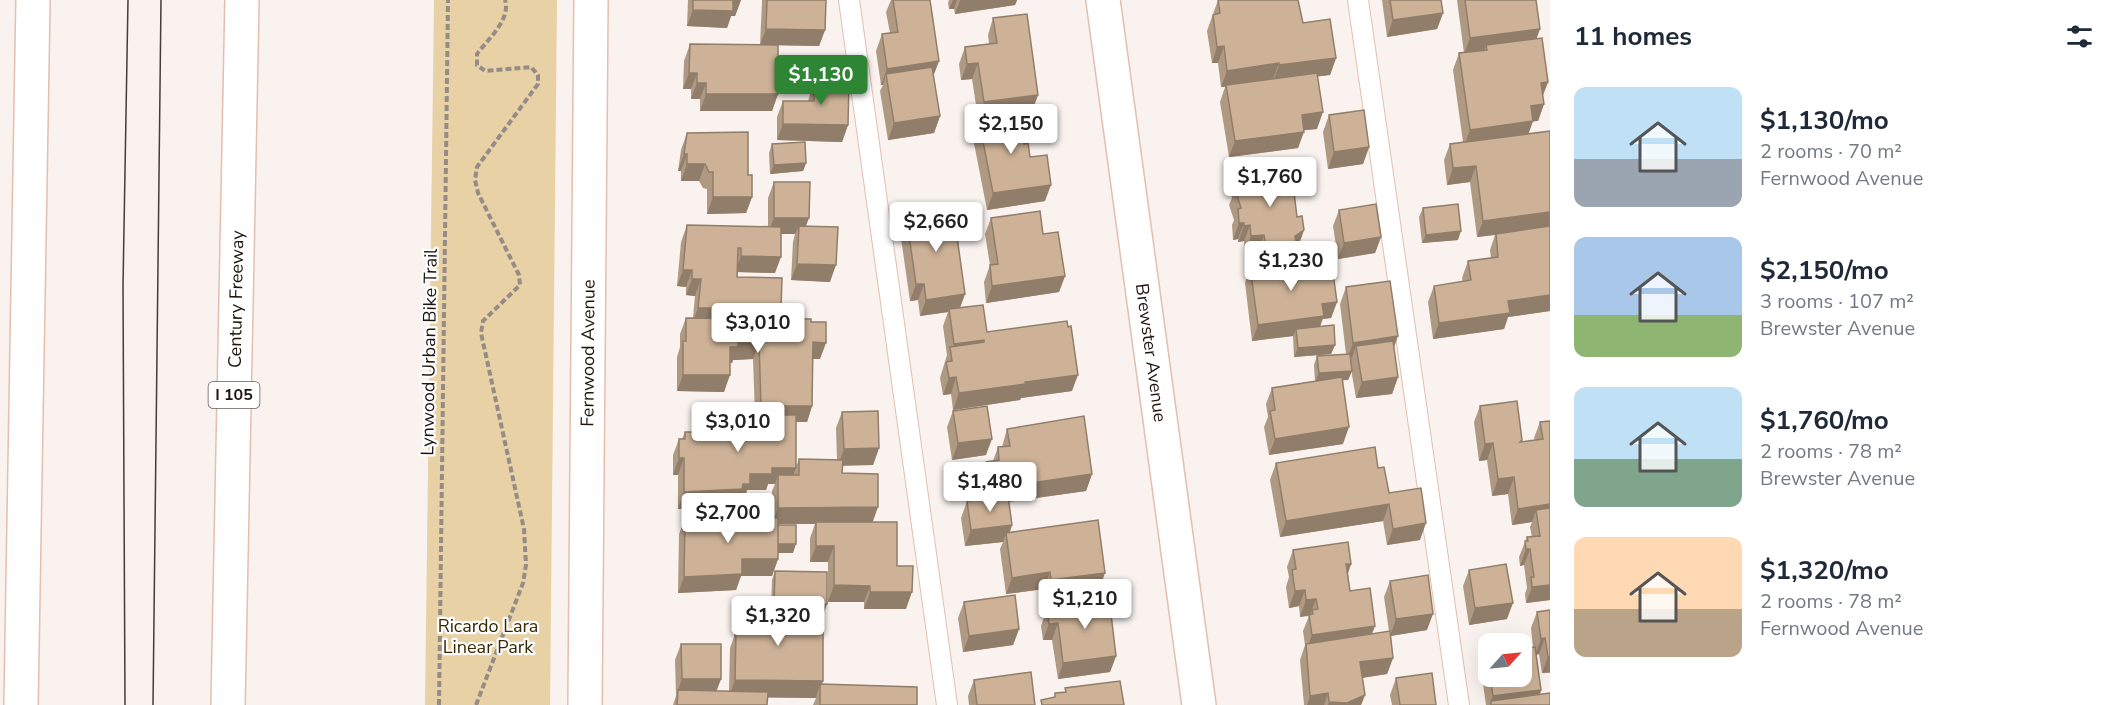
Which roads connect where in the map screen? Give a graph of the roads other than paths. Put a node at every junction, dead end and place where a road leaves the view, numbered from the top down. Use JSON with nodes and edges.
{"nodes":[{"id":1,"x":33,"y":0,"type":"edge"},
{"id":2,"x":242,"y":0,"type":"edge"},
{"id":3,"x":591,"y":0,"type":"edge"},
{"id":4,"x":849,"y":0,"type":"edge"},
{"id":5,"x":1103,"y":0,"type":"edge"},
{"id":6,"x":1358,"y":0,"type":"edge"},
{"id":7,"x":21,"y":705,"type":"edge"},
{"id":8,"x":228,"y":705,"type":"edge"},
{"id":9,"x":585,"y":705,"type":"edge"},
{"id":10,"x":946,"y":705,"type":"edge"},
{"id":11,"x":1199,"y":705,"type":"edge"},
{"id":12,"x":1459,"y":705,"type":"edge"}],
"edges":[{"from":1,"to":7,"type":"main road"},
{"from":2,"to":8,"type":"main road","name":"Century Freeway","number":"I 105"},
{"from":3,"to":9,"type":"main road","name":"Fernwood Avenue"},
{"from":4,"to":10,"type":"lane"},
{"from":5,"to":11,"type":"main road","name":"Brewster Avenue"},
{"from":6,"to":12,"type":"lane"}]}
